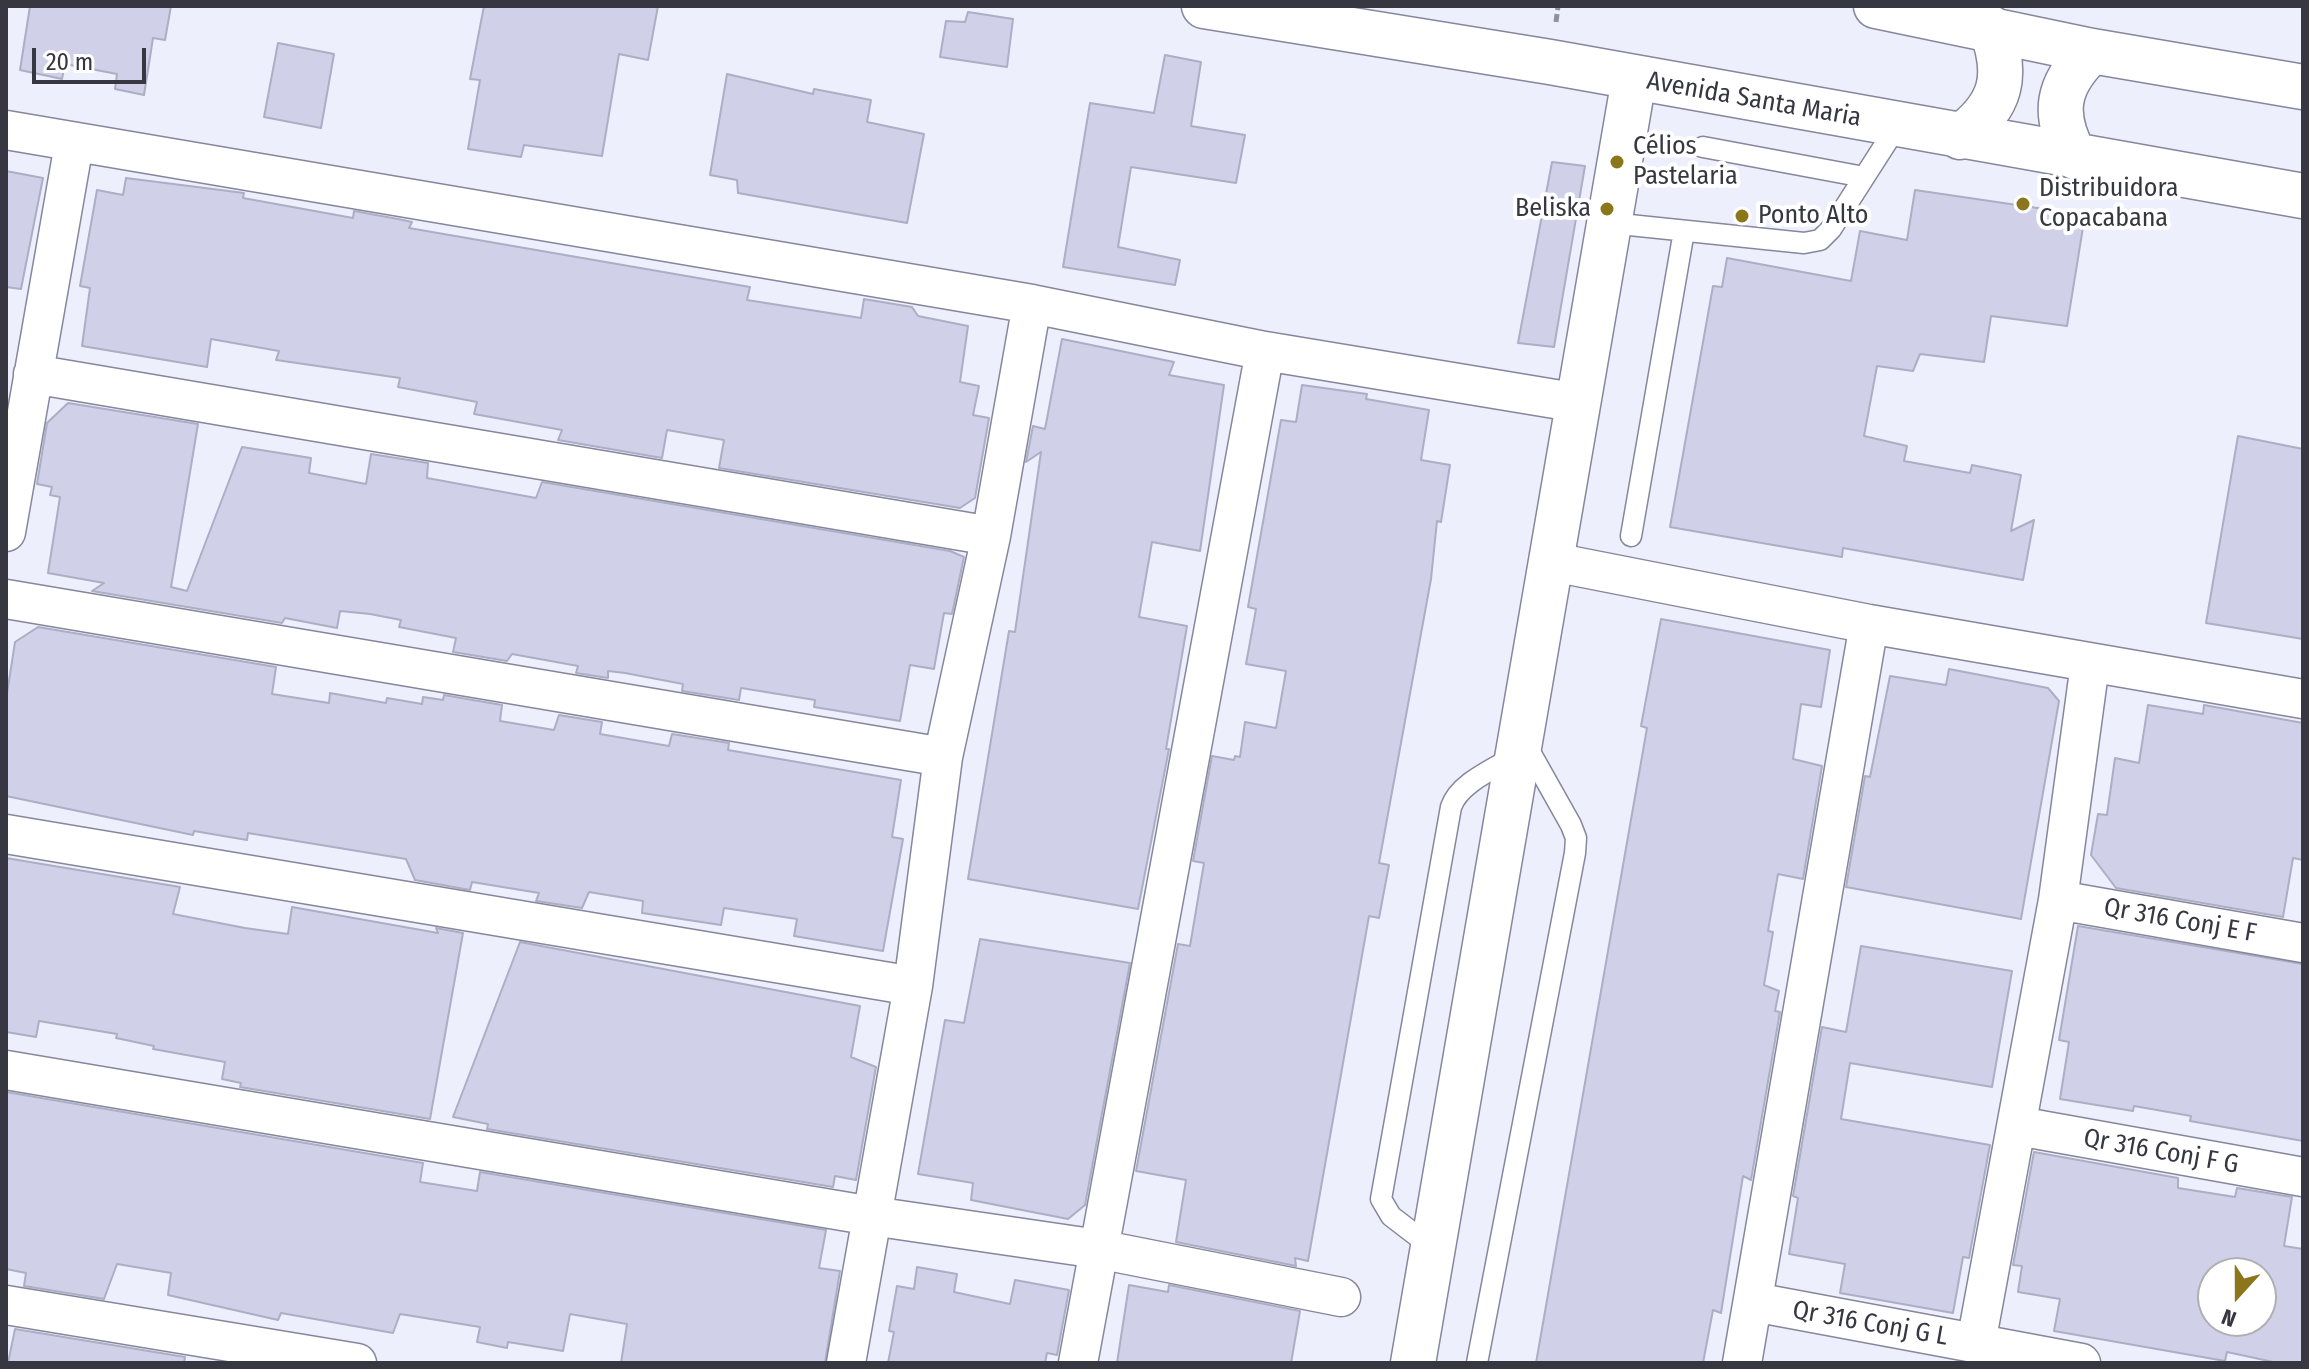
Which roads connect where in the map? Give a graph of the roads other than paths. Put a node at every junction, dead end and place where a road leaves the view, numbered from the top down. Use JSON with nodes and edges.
{"nodes":[{"id":1,"x":1204,"y":6,"type":"edge"},
{"id":2,"x":1876,"y":6,"type":"edge"},
{"id":3,"x":1256,"y":11,"type":"edge"},
{"id":4,"x":1991,"y":28,"type":"junction"},
{"id":5,"x":2092,"y":51,"type":"junction"},
{"id":6,"x":1634,"y":79,"type":"junction"},
{"id":7,"x":2303,"y":87,"type":"edge"},
{"id":8,"x":1897,"y":126,"type":"junction"},
{"id":9,"x":6,"y":130,"type":"edge"},
{"id":10,"x":1960,"y":137,"type":"junction"},
{"id":11,"x":74,"y":144,"type":"junction"},
{"id":12,"x":1703,"y":147,"type":"dead end"},
{"id":13,"x":2075,"y":157,"type":"junction"},
{"id":14,"x":1864,"y":177,"type":"junction"},
{"id":15,"x":2303,"y":196,"type":"edge"},
{"id":16,"x":1610,"y":223,"type":"junction"},
{"id":17,"x":1684,"y":231,"type":"junction"},
{"id":18,"x":1032,"y":304,"type":"junction"},
{"id":19,"x":1265,"y":351,"type":"junction"},
{"id":20,"x":33,"y":374,"type":"junction"},
{"id":21,"x":1579,"y":403,"type":"junction"},
{"id":22,"x":6,"y":532,"type":"edge"},
{"id":23,"x":991,"y":536,"type":"junction"},
{"id":24,"x":1631,"y":536,"type":"dead end"},
{"id":25,"x":1553,"y":562,"type":"junction"},
{"id":26,"x":6,"y":599,"type":"edge"},
{"id":27,"x":1869,"y":624,"type":"junction"},
{"id":28,"x":2090,"y":664,"type":"junction"},
{"id":29,"x":2303,"y":699,"type":"edge"},
{"id":30,"x":1521,"y":746,"type":"junction"},
{"id":31,"x":943,"y":757,"type":"junction"},
{"id":32,"x":6,"y":834,"type":"edge"},
{"id":33,"x":2058,"y":900,"type":"junction"},
{"id":34,"x":2303,"y":943,"type":"edge"},
{"id":35,"x":913,"y":986,"type":"junction"},
{"id":36,"x":6,"y":1070,"type":"edge"},
{"id":37,"x":2018,"y":1126,"type":"junction"},
{"id":38,"x":2303,"y":1177,"type":"edge"},
{"id":39,"x":872,"y":1216,"type":"junction"},
{"id":40,"x":1098,"y":1249,"type":"junction"},
{"id":41,"x":1434,"y":1249,"type":"junction"},
{"id":42,"x":1341,"y":1297,"type":"dead end"},
{"id":43,"x":1754,"y":1302,"type":"junction"},
{"id":44,"x":6,"y":1305,"type":"edge"},
{"id":45,"x":1976,"y":1343,"type":"junction"},
{"id":46,"x":357,"y":1363,"type":"edge"},
{"id":47,"x":846,"y":1363,"type":"edge"},
{"id":48,"x":1078,"y":1363,"type":"edge"},
{"id":49,"x":1413,"y":1363,"type":"edge"},
{"id":50,"x":1477,"y":1363,"type":"edge"},
{"id":51,"x":1742,"y":1363,"type":"edge"},
{"id":52,"x":2081,"y":1363,"type":"edge"}],
"edges":[{"from":1,"to":3,"type":"main road","name":"Avenida Santa Maria"},
{"from":2,"to":4,"type":"main road"},
{"from":3,"to":6,"type":"main road","name":"Avenida Santa Maria"},
{"from":4,"to":5,"type":"main road"},
{"from":4,"to":10,"type":"main road"},
{"from":5,"to":7,"type":"main road"},
{"from":5,"to":13,"type":"main road"},
{"from":6,"to":8,"type":"main road","name":"Avenida Santa Maria"},
{"from":6,"to":16,"type":"main road"},
{"from":8,"to":10,"type":"main road","name":"Avenida Santa Maria"},
{"from":8,"to":14,"type":"lane"},
{"from":9,"to":11,"type":"street"},
{"from":10,"to":13,"type":"main road","name":"Avenida Santa Maria"},
{"from":11,"to":18,"type":"street"},
{"from":11,"to":20,"type":"street"},
{"from":12,"to":14,"type":"lane"},
{"from":13,"to":15,"type":"main road","name":"Avenida Santa Maria"},
{"from":14,"to":17,"type":"lane"},
{"from":16,"to":17,"type":"lane"},
{"from":16,"to":21,"type":"main road"},
{"from":17,"to":24,"type":"lane"},
{"from":18,"to":19,"type":"street"},
{"from":18,"to":23,"type":"street"},
{"from":19,"to":21,"type":"street"},
{"from":19,"to":40,"type":"street"},
{"from":20,"to":22,"type":"street"},
{"from":20,"to":23,"type":"street"},
{"from":21,"to":25,"type":"main road"},
{"from":23,"to":31,"type":"street"},
{"from":25,"to":27,"type":"street"},
{"from":25,"to":30,"type":"main road"},
{"from":26,"to":31,"type":"street"},
{"from":27,"to":28,"type":"street"},
{"from":27,"to":43,"type":"street"},
{"from":28,"to":29,"type":"street"},
{"from":28,"to":33,"type":"street"},
{"from":30,"to":41,"type":"main road"},
{"from":30,"to":41,"type":"lane"},
{"from":30,"to":50,"type":"lane"},
{"from":31,"to":35,"type":"street"},
{"from":32,"to":35,"type":"street"},
{"from":33,"to":34,"type":"street","name":"Qr 316 Conj E F"},
{"from":33,"to":37,"type":"street"},
{"from":35,"to":39,"type":"street"},
{"from":36,"to":39,"type":"street"},
{"from":37,"to":38,"type":"street","name":"Qr 316 Conj F G"},
{"from":37,"to":45,"type":"street"},
{"from":39,"to":40,"type":"street"},
{"from":39,"to":47,"type":"street"},
{"from":40,"to":42,"type":"street"},
{"from":40,"to":48,"type":"street"},
{"from":41,"to":49,"type":"main road"},
{"from":43,"to":45,"type":"street","name":"Qr 316 Conj G L"},
{"from":43,"to":51,"type":"street"},
{"from":44,"to":46,"type":"street"},
{"from":45,"to":52,"type":"street","name":"Qr 316 Conj G L"}]}
